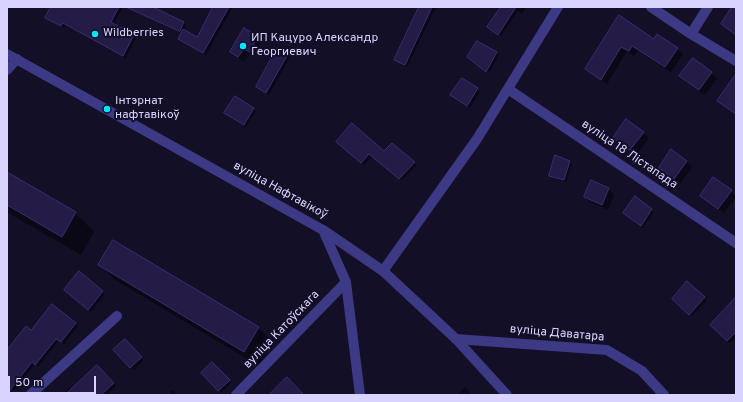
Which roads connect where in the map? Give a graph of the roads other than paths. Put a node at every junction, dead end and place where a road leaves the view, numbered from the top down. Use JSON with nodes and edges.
{"nodes":[{"id":1,"x":558,"y":7,"type":"edge"},
{"id":2,"x":651,"y":7,"type":"edge"},
{"id":3,"x":708,"y":7,"type":"edge"},
{"id":4,"x":691,"y":34,"type":"junction"},
{"id":5,"x":7,"y":54,"type":"edge"},
{"id":6,"x":17,"y":59,"type":"junction"},
{"id":7,"x":736,"y":62,"type":"edge"},
{"id":8,"x":7,"y":70,"type":"edge"},
{"id":9,"x":508,"y":89,"type":"junction"},
{"id":10,"x":323,"y":230,"type":"junction"},
{"id":11,"x":736,"y":243,"type":"edge"},
{"id":12,"x":383,"y":270,"type":"junction"},
{"id":13,"x":346,"y":282,"type":"junction"},
{"id":14,"x":117,"y":316,"type":"dead end"},
{"id":15,"x":456,"y":339,"type":"junction"},
{"id":16,"x":30,"y":395,"type":"edge"},
{"id":17,"x":236,"y":395,"type":"edge"},
{"id":18,"x":360,"y":395,"type":"edge"},
{"id":19,"x":507,"y":395,"type":"edge"},
{"id":20,"x":664,"y":395,"type":"edge"}],
"edges":[{"from":1,"to":9,"type":"street"},
{"from":2,"to":4,"type":"street"},
{"from":3,"to":4,"type":"street"},
{"from":4,"to":7,"type":"street"},
{"from":5,"to":6,"type":"street","name":"вуліца Нафтавікоў"},
{"from":6,"to":8,"type":"street"},
{"from":6,"to":10,"type":"street","name":"вуліца Нафтавікоў"},
{"from":9,"to":11,"type":"street","name":"вуліца 18 Лістапада"},
{"from":9,"to":12,"type":"street"},
{"from":10,"to":12,"type":"street","name":"вуліца Нафтавікоў"},
{"from":10,"to":13,"type":"street"},
{"from":12,"to":15,"type":"street","name":"вуліца Нафтавікоў"},
{"from":13,"to":17,"type":"street","name":"вуліца Катоўскага"},
{"from":13,"to":18,"type":"street"},
{"from":14,"to":16,"type":"street"},
{"from":15,"to":19,"type":"street","name":"вуліца Нафтавікоў"},
{"from":15,"to":20,"type":"street","name":"вуліца Даватара"}]}
